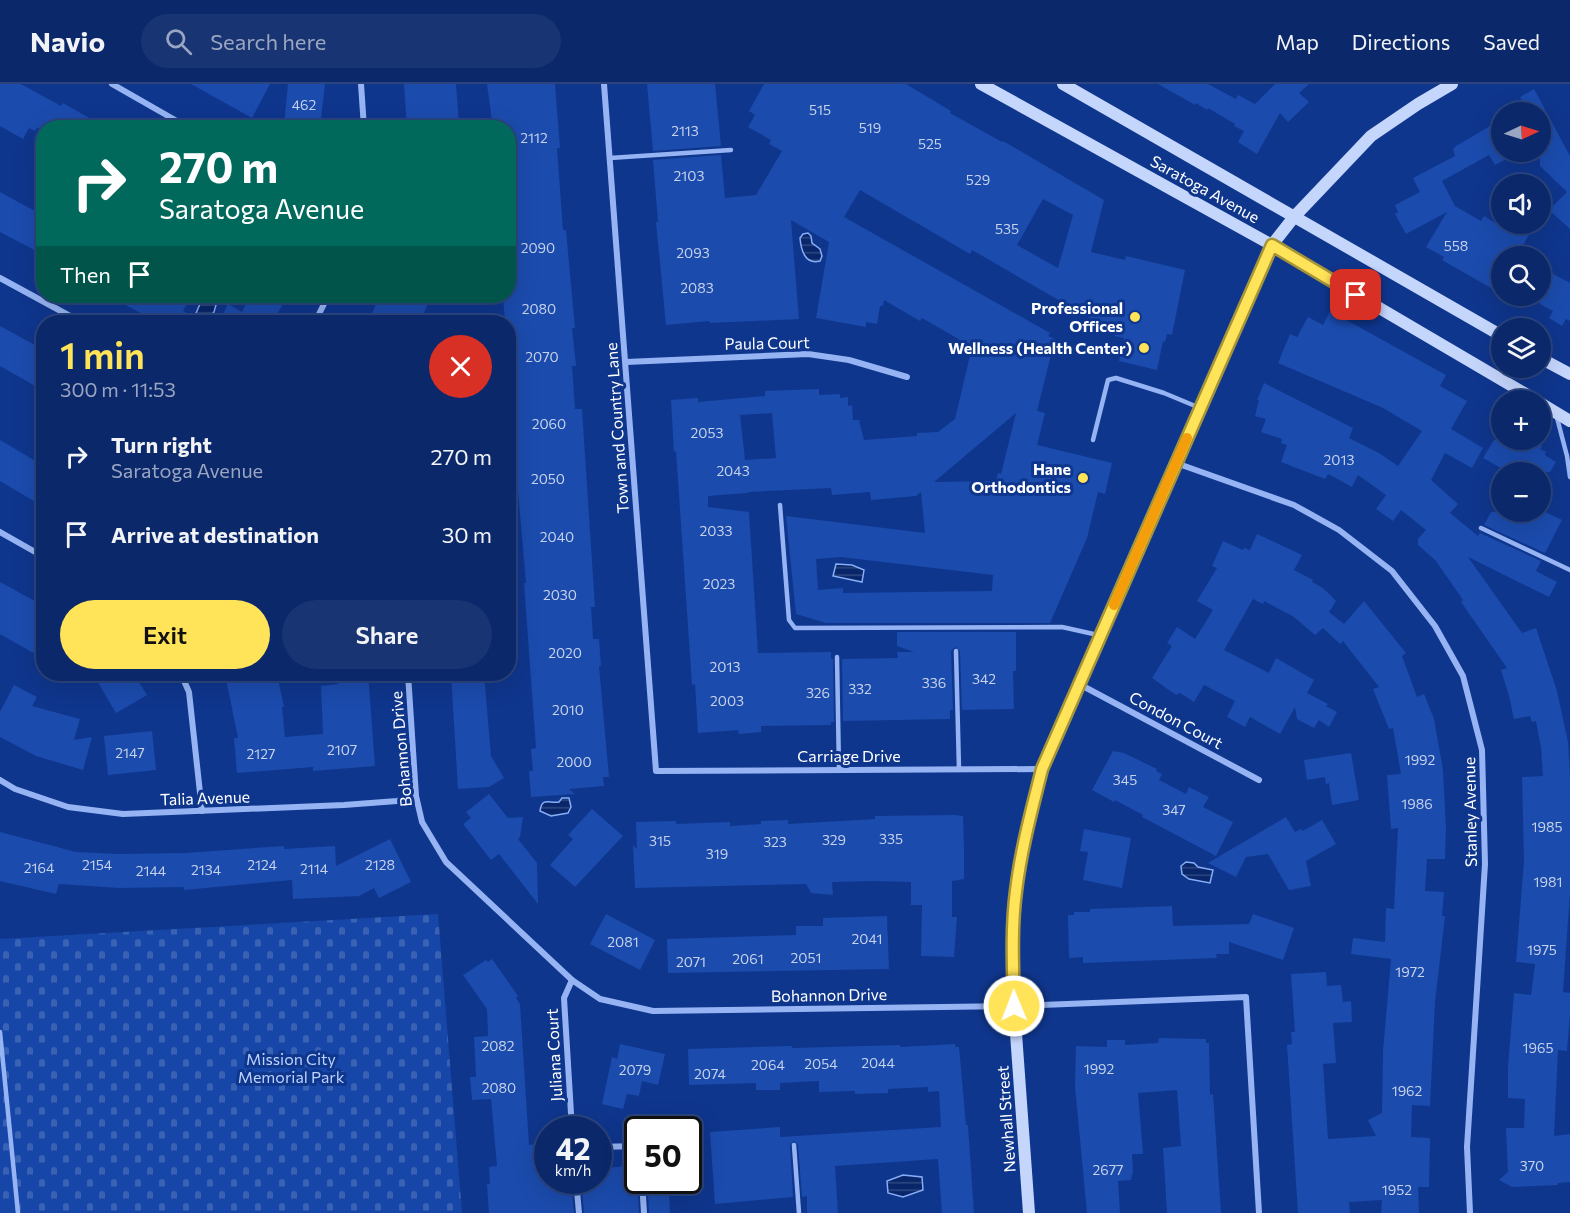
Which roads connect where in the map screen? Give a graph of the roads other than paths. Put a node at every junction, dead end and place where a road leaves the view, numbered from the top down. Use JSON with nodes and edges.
{"nodes":[{"id":1,"x":112,"y":84,"type":"edge"},
{"id":2,"x":361,"y":84,"type":"edge"},
{"id":3,"x":604,"y":84,"type":"edge"},
{"id":4,"x":981,"y":84,"type":"edge"},
{"id":5,"x":1063,"y":84,"type":"edge"},
{"id":6,"x":1452,"y":84,"type":"edge"},
{"id":7,"x":175,"y":120,"type":"edge"},
{"id":8,"x":363,"y":120,"type":"edge"},
{"id":9,"x":730,"y":150,"type":"dead end"},
{"id":10,"x":610,"y":158,"type":"junction"},
{"id":11,"x":1294,"y":217,"type":"junction"},
{"id":12,"x":1272,"y":245,"type":"junction"},
{"id":13,"x":0,"y":278,"type":"edge"},
{"id":14,"x":36,"y":298,"type":"edge"},
{"id":15,"x":46,"y":303,"type":"edge"},
{"id":16,"x":68,"y":315,"type":"edge"},
{"id":17,"x":1491,"y":330,"type":"edge"},
{"id":18,"x":626,"y":362,"type":"junction"},
{"id":19,"x":1551,"y":364,"type":"edge"},
{"id":20,"x":1570,"y":374,"type":"edge"},
{"id":21,"x":907,"y":376,"type":"dead end"},
{"id":22,"x":1519,"y":390,"type":"edge"},
{"id":23,"x":1200,"y":408,"type":"junction"},
{"id":24,"x":1551,"y":410,"type":"edge"},
{"id":25,"x":1555,"y":412,"type":"junction"},
{"id":26,"x":1570,"y":421,"type":"edge"},
{"id":27,"x":1093,"y":440,"type":"dead end"},
{"id":28,"x":1176,"y":463,"type":"junction"},
{"id":29,"x":1570,"y":477,"type":"edge"},
{"id":30,"x":780,"y":506,"type":"dead end"},
{"id":31,"x":1481,"y":528,"type":"dead end"},
{"id":32,"x":0,"y":532,"type":"edge"},
{"id":33,"x":36,"y":552,"type":"edge"},
{"id":34,"x":1570,"y":570,"type":"edge"},
{"id":35,"x":1101,"y":635,"type":"junction"},
{"id":36,"x":956,"y":651,"type":"dead end"},
{"id":37,"x":837,"y":657,"type":"dead end"},
{"id":38,"x":184,"y":681,"type":"edge"},
{"id":39,"x":408,"y":681,"type":"edge"},
{"id":40,"x":1079,"y":684,"type":"junction"},
{"id":41,"x":959,"y":769,"type":"junction"},
{"id":42,"x":1042,"y":769,"type":"junction"},
{"id":43,"x":839,"y":770,"type":"junction"},
{"id":44,"x":656,"y":771,"type":"joint"},
{"id":45,"x":0,"y":780,"type":"edge"},
{"id":46,"x":1259,"y":780,"type":"dead end"},
{"id":47,"x":416,"y":796,"type":"junction"},
{"id":48,"x":202,"y":811,"type":"junction"},
{"id":49,"x":572,"y":980,"type":"junction"},
{"id":50,"x":1014,"y":1006,"type":"junction"},
{"id":51,"x":0,"y":1032,"type":"edge"},
{"id":52,"x":571,"y":1116,"type":"edge"},
{"id":53,"x":794,"y":1145,"type":"dead end"},
{"id":54,"x":577,"y":1194,"type":"edge"},
{"id":55,"x":643,"y":1194,"type":"edge"},
{"id":56,"x":18,"y":1213,"type":"edge"},
{"id":57,"x":579,"y":1213,"type":"edge"},
{"id":58,"x":644,"y":1213,"type":"edge"},
{"id":59,"x":799,"y":1213,"type":"edge"},
{"id":60,"x":1029,"y":1213,"type":"edge"},
{"id":61,"x":1259,"y":1213,"type":"edge"},
{"id":62,"x":1470,"y":1213,"type":"edge"}],
"edges":[{"from":1,"to":7,"type":"street"},
{"from":2,"to":8,"type":"street"},
{"from":3,"to":10,"type":"street","name":"Town and Country Lane"},
{"from":4,"to":12,"type":"main road","name":"Saratoga Avenue"},
{"from":5,"to":11,"type":"main road","name":"Saratoga Avenue"},
{"from":6,"to":11,"type":"main road","name":"Newhall Street"},
{"from":9,"to":10,"type":"lane"},
{"from":10,"to":18,"type":"street","name":"Town and Country Lane"},
{"from":11,"to":12,"type":"main road","name":"Newhall Street"},
{"from":11,"to":17,"type":"main road","name":"Saratoga Avenue"},
{"from":12,"to":22,"type":"main road","name":"Saratoga Avenue"},
{"from":12,"to":23,"type":"main road","name":"Newhall Street"},
{"from":13,"to":14,"type":"street"},
{"from":15,"to":16,"type":"street"},
{"from":18,"to":21,"type":"street","name":"Paula Court"},
{"from":18,"to":44,"type":"street","name":"Town and Country Lane"},
{"from":19,"to":20,"type":"main road"},
{"from":23,"to":27,"type":"lane"},
{"from":23,"to":28,"type":"main road","name":"Newhall Street"},
{"from":24,"to":25,"type":"main road"},
{"from":25,"to":26,"type":"main road"},
{"from":25,"to":29,"type":"lane"},
{"from":28,"to":35,"type":"main road","name":"Newhall Street"},
{"from":28,"to":62,"type":"street","name":"Stanley Avenue"},
{"from":30,"to":35,"type":"lane"},
{"from":31,"to":34,"type":"lane"},
{"from":32,"to":33,"type":"street"},
{"from":35,"to":40,"type":"main road","name":"Newhall Street"},
{"from":36,"to":41,"type":"lane"},
{"from":37,"to":43,"type":"lane"},
{"from":38,"to":48,"type":"street"},
{"from":39,"to":47,"type":"street","name":"Bohannon Drive"},
{"from":40,"to":42,"type":"main road","name":"Newhall Street"},
{"from":40,"to":46,"type":"street","name":"Condon Court"},
{"from":41,"to":42,"type":"street","name":"Carriage Drive"},
{"from":41,"to":43,"type":"street","name":"Carriage Drive"},
{"from":42,"to":50,"type":"main road","name":"Newhall Street"},
{"from":43,"to":44,"type":"street","name":"Carriage Drive"},
{"from":45,"to":48,"type":"street","name":"Talia Avenue"},
{"from":47,"to":48,"type":"street","name":"Talia Avenue"},
{"from":47,"to":49,"type":"street","name":"Bohannon Drive"},
{"from":49,"to":50,"type":"street","name":"Bohannon Drive"},
{"from":49,"to":52,"type":"street","name":"Juliana Court"},
{"from":50,"to":60,"type":"main road","name":"Newhall Street"},
{"from":50,"to":61,"type":"street","name":"Bohannon Drive"},
{"from":51,"to":56,"type":"lane"},
{"from":53,"to":59,"type":"lane"},
{"from":54,"to":57,"type":"street"},
{"from":55,"to":58,"type":"street"}]}
